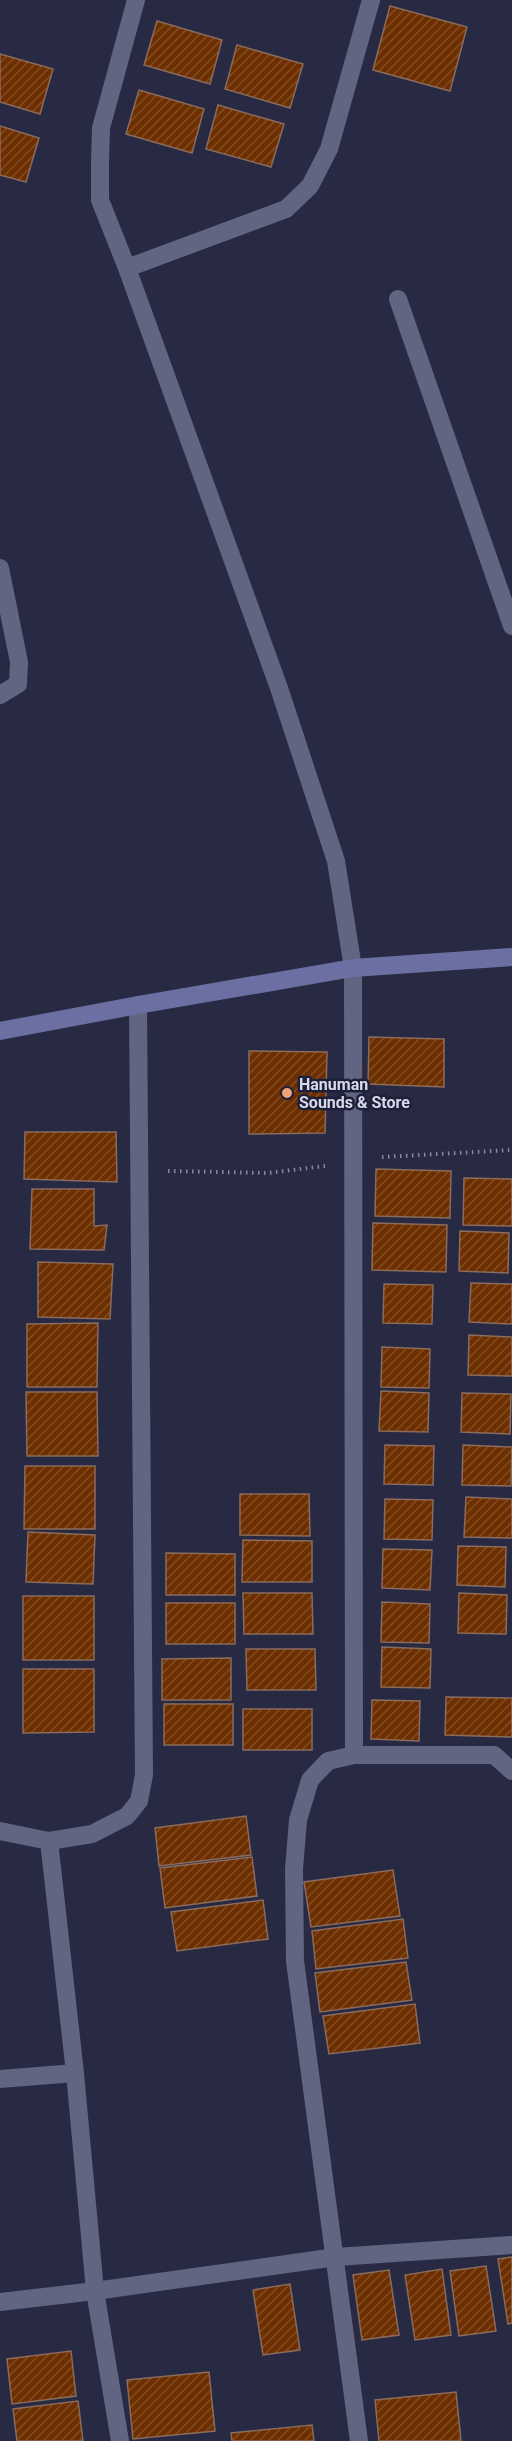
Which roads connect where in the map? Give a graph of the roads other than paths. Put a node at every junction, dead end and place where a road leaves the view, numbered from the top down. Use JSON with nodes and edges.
{"nodes":[{"id":1,"x":136,"y":0,"type":"edge"},
{"id":2,"x":371,"y":0,"type":"edge"},
{"id":3,"x":127,"y":268,"type":"junction"},
{"id":4,"x":398,"y":299,"type":"dead end"},
{"id":5,"x":0,"y":568,"type":"edge"},
{"id":6,"x":512,"y":626,"type":"edge"},
{"id":7,"x":0,"y":696,"type":"edge"},
{"id":8,"x":512,"y":957,"type":"edge"},
{"id":9,"x":353,"y":968,"type":"junction"},
{"id":10,"x":138,"y":1005,"type":"junction"},
{"id":11,"x":0,"y":1031,"type":"edge"},
{"id":12,"x":354,"y":1755,"type":"junction"},
{"id":13,"x":512,"y":1771,"type":"edge"},
{"id":14,"x":0,"y":1831,"type":"edge"},
{"id":15,"x":49,"y":1841,"type":"junction"},
{"id":16,"x":75,"y":2073,"type":"junction"},
{"id":17,"x":0,"y":2079,"type":"edge"},
{"id":18,"x":512,"y":2245,"type":"edge"},
{"id":19,"x":336,"y":2257,"type":"junction"},
{"id":20,"x":95,"y":2291,"type":"junction"},
{"id":21,"x":0,"y":2302,"type":"edge"},
{"id":22,"x":120,"y":2441,"type":"edge"},
{"id":23,"x":359,"y":2441,"type":"edge"}],
"edges":[{"from":1,"to":3,"type":"street"},
{"from":2,"to":3,"type":"street"},
{"from":3,"to":9,"type":"street"},
{"from":4,"to":6,"type":"street"},
{"from":5,"to":7,"type":"street"},
{"from":8,"to":9,"type":"street"},
{"from":9,"to":10,"type":"street"},
{"from":9,"to":12,"type":"street"},
{"from":10,"to":11,"type":"street"},
{"from":10,"to":15,"type":"street"},
{"from":12,"to":13,"type":"street"},
{"from":12,"to":19,"type":"street"},
{"from":14,"to":15,"type":"street"},
{"from":15,"to":16,"type":"street"},
{"from":16,"to":17,"type":"street"},
{"from":16,"to":20,"type":"street"},
{"from":18,"to":19,"type":"street"},
{"from":19,"to":20,"type":"street"},
{"from":19,"to":23,"type":"street"},
{"from":20,"to":21,"type":"street"},
{"from":20,"to":22,"type":"street"}]}
